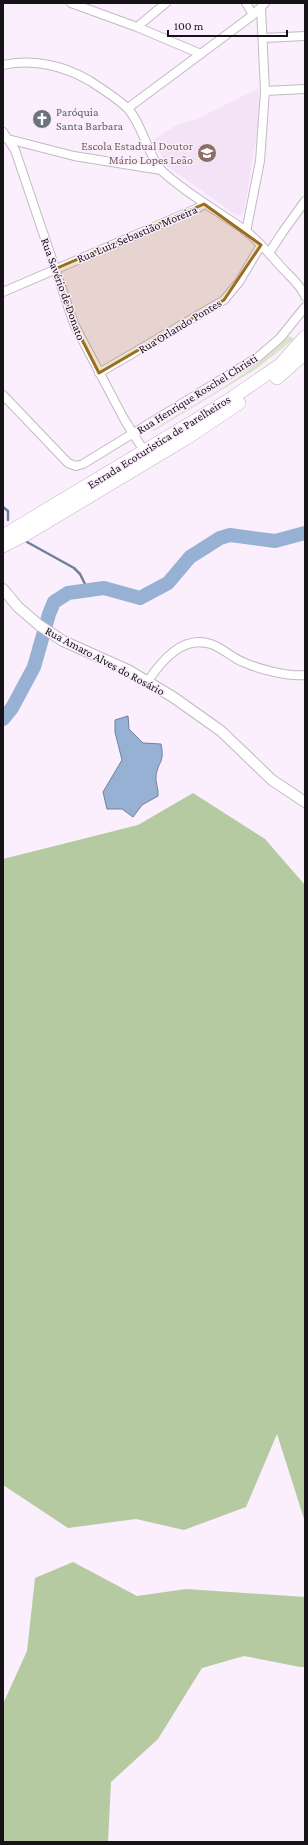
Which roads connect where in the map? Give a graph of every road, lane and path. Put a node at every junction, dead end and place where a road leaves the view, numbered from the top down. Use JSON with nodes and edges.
{"nodes":[{"id":1,"x":71,"y":3,"type":"edge"},
{"id":2,"x":166,"y":3,"type":"edge"},
{"id":3,"x":246,"y":3,"type":"edge"},
{"id":4,"x":263,"y":6,"type":"edge"},
{"id":5,"x":253,"y":15,"type":"junction"},
{"id":6,"x":137,"y":27,"type":"junction"},
{"id":7,"x":305,"y":36,"type":"edge"},
{"id":8,"x":263,"y":38,"type":"junction"},
{"id":9,"x":201,"y":54,"type":"junction"},
{"id":10,"x":3,"y":65,"type":"edge"},
{"id":11,"x":305,"y":89,"type":"edge"},
{"id":12,"x":265,"y":91,"type":"junction"},
{"id":13,"x":128,"y":108,"type":"junction"},
{"id":14,"x":4,"y":136,"type":"edge"},
{"id":15,"x":161,"y":170,"type":"junction"},
{"id":16,"x":305,"y":201,"type":"edge"},
{"id":17,"x":204,"y":204,"type":"junction"},
{"id":18,"x":246,"y":232,"type":"junction"},
{"id":19,"x":261,"y":245,"type":"junction"},
{"id":20,"x":269,"y":253,"type":"junction"},
{"id":21,"x":55,"y":269,"type":"junction"},
{"id":22,"x":3,"y":292,"type":"edge"},
{"id":23,"x":305,"y":296,"type":"edge"},
{"id":24,"x":305,"y":307,"type":"edge"},
{"id":25,"x":305,"y":337,"type":"edge"},
{"id":26,"x":305,"y":353,"type":"edge"},
{"id":27,"x":99,"y":373,"type":"junction"},
{"id":28,"x":3,"y":395,"type":"edge"},
{"id":29,"x":133,"y":434,"type":"junction"},
{"id":30,"x":147,"y":455,"type":"junction"},
{"id":31,"x":3,"y":536,"type":"edge"},
{"id":32,"x":3,"y":546,"type":"edge"},
{"id":33,"x":3,"y":590,"type":"edge"},
{"id":34,"x":305,"y":675,"type":"edge"},
{"id":35,"x":148,"y":681,"type":"junction"},
{"id":36,"x":305,"y":802,"type":"edge"}],
"edges":[{"from":1,"to":6,"type":"street"},
{"from":2,"to":6,"type":"street"},
{"from":3,"to":5,"type":"street"},
{"from":4,"to":5,"type":"street"},
{"from":4,"to":8,"type":"street"},
{"from":5,"to":9,"type":"street"},
{"from":6,"to":9,"type":"street"},
{"from":7,"to":8,"type":"street"},
{"from":8,"to":12,"type":"street"},
{"from":9,"to":13,"type":"street"},
{"from":10,"to":13,"type":"street"},
{"from":11,"to":12,"type":"street"},
{"from":12,"to":18,"type":"street"},
{"from":13,"to":15,"type":"street"},
{"from":14,"to":15,"type":"street"},
{"from":14,"to":21,"type":"street","name":"Rua Savério de Donato"},
{"from":15,"to":17,"type":"street"},
{"from":16,"to":20,"type":"street"},
{"from":17,"to":18,"type":"street"},
{"from":17,"to":21,"type":"street","name":"Rua Luiz Sebastião Moreira"},
{"from":18,"to":19,"type":"street"},
{"from":19,"to":20,"type":"street"},
{"from":19,"to":27,"type":"street","name":"Rua Orlando Pontes"},
{"from":20,"to":23,"type":"street"},
{"from":21,"to":22,"type":"street","name":"Rua Luiz Sebastião Moreira"},
{"from":21,"to":27,"type":"street","name":"Rua Savério de Donato"},
{"from":24,"to":29,"type":"street","name":"Rua Henrique Roschel Christi"},
{"from":25,"to":30,"type":"main road","name":"Estrada Ecoturistica de Parelheiros"},
{"from":26,"to":30,"type":"main road","name":"Estrada Ecoturistica de Parelheiros"},
{"from":27,"to":29,"type":"street","name":"Rua Savério de Donato"},
{"from":28,"to":29,"type":"street","name":"Rua Henrique Roschel Christi"},
{"from":29,"to":30,"type":"street","name":"Rua Savério de Donato"},
{"from":30,"to":31,"type":"main road","name":"Estrada Ecoturistica de Parelheiros"},
{"from":30,"to":32,"type":"main road","name":"Estrada Ecoturistica de Parelheiros"},
{"from":33,"to":35,"type":"street","name":"Rua Amaro Alves do Rosário"},
{"from":34,"to":35,"type":"street"},
{"from":35,"to":36,"type":"street","name":"Rua Amaro Alves do Rosário"}]}
